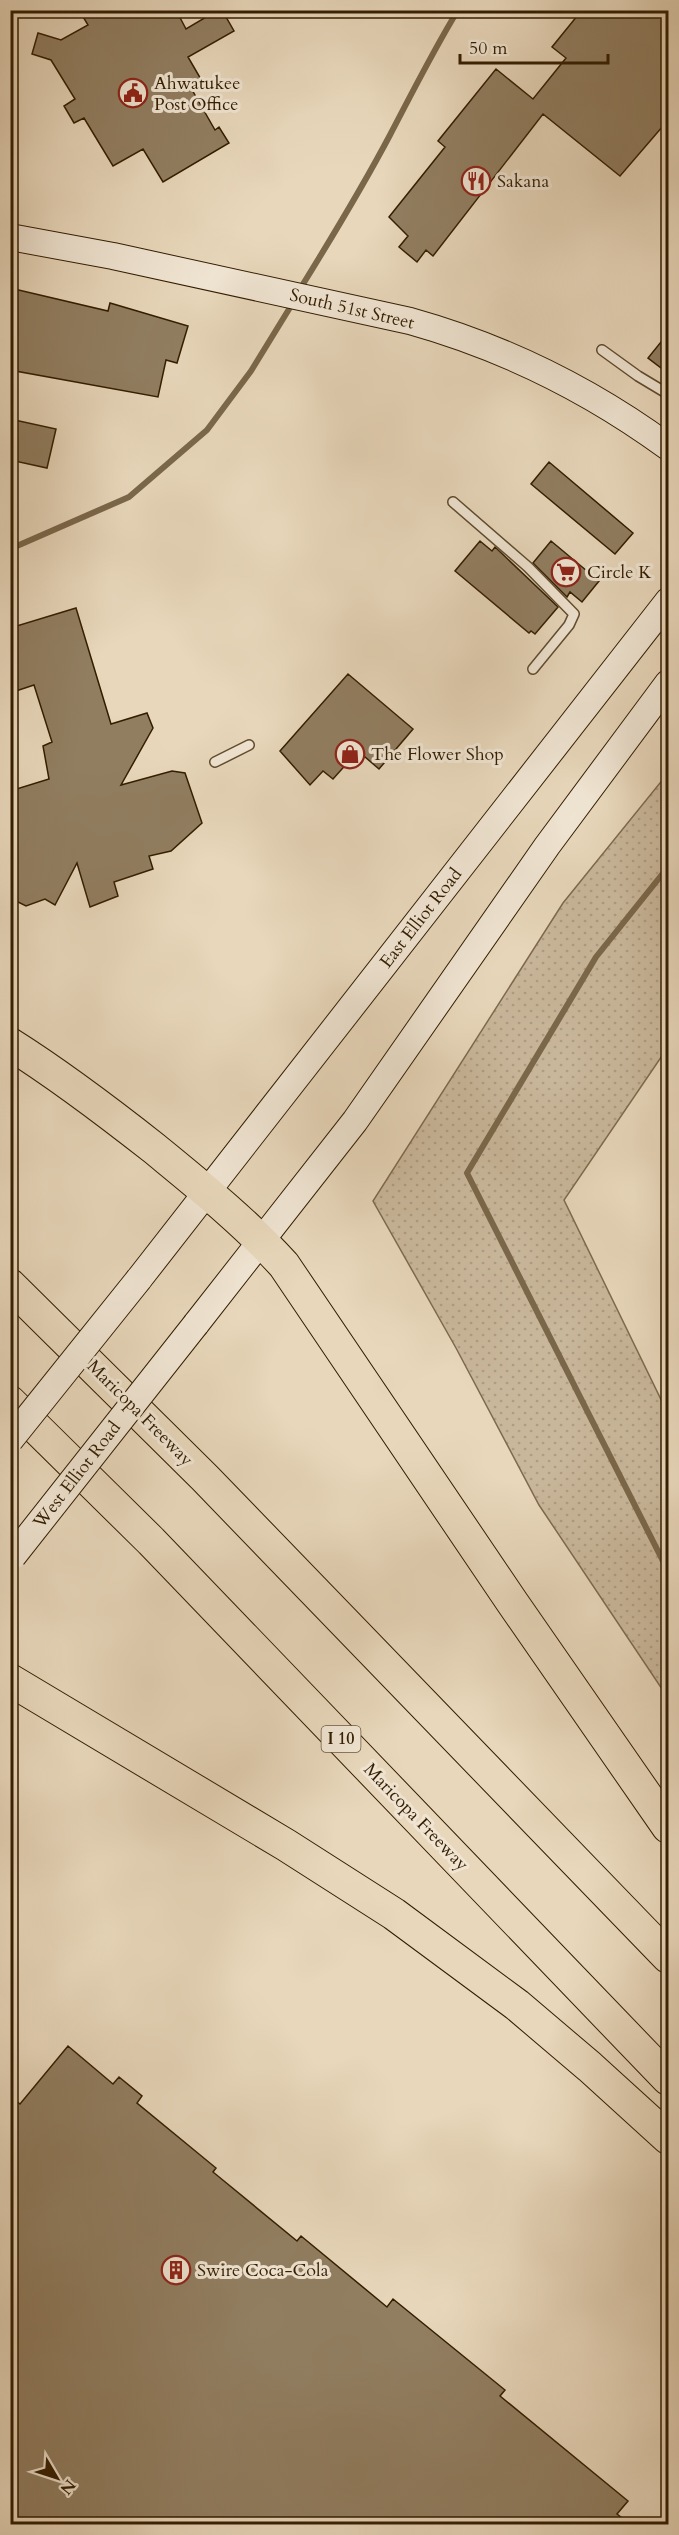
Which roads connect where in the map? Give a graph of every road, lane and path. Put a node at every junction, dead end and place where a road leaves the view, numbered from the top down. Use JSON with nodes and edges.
{"nodes":[{"id":1,"x":10,"y":237,"type":"edge"},
{"id":2,"x":602,"y":350,"type":"dead end"},
{"id":3,"x":669,"y":394,"type":"edge"},
{"id":4,"x":669,"y":447,"type":"edge"},
{"id":5,"x":453,"y":502,"type":"dead end"},
{"id":6,"x":669,"y":601,"type":"edge"},
{"id":7,"x":533,"y":669,"type":"dead end"},
{"id":8,"x":669,"y":683,"type":"edge"},
{"id":9,"x":249,"y":745,"type":"dead end"},
{"id":10,"x":215,"y":762,"type":"dead end"},
{"id":11,"x":10,"y":1044,"type":"edge"},
{"id":12,"x":209,"y":1192,"type":"junction"},
{"id":13,"x":262,"y":1241,"type":"junction"},
{"id":14,"x":10,"y":1285,"type":"edge"},
{"id":15,"x":10,"y":1402,"type":"edge"},
{"id":16,"x":10,"y":1440,"type":"edge"},
{"id":17,"x":12,"y":1557,"type":"edge"},
{"id":18,"x":10,"y":1680,"type":"edge"},
{"id":19,"x":669,"y":1827,"type":"edge"},
{"id":20,"x":669,"y":1957,"type":"edge"},
{"id":21,"x":669,"y":2079,"type":"edge"},
{"id":22,"x":669,"y":2138,"type":"edge"}],
"edges":[{"from":1,"to":4,"type":"main road","name":"South 51st Street"},
{"from":2,"to":3,"type":"lane"},
{"from":5,"to":7,"type":"lane"},
{"from":6,"to":12,"type":"main road","name":"East Elliot Road"},
{"from":8,"to":13,"type":"main road"},
{"from":9,"to":10,"type":"lane"},
{"from":11,"to":12,"type":"highway"},
{"from":12,"to":13,"type":"highway"},
{"from":12,"to":16,"type":"main road","name":"East Elliot Road","bridge":true},
{"from":13,"to":17,"type":"main road","name":"West Elliot Road","bridge":true},
{"from":13,"to":19,"type":"highway"},
{"from":14,"to":20,"type":"highway","name":"Maricopa Freeway"},
{"from":15,"to":21,"type":"highway","name":"Maricopa Freeway","number":"I 10"},
{"from":18,"to":22,"type":"highway"}]}
